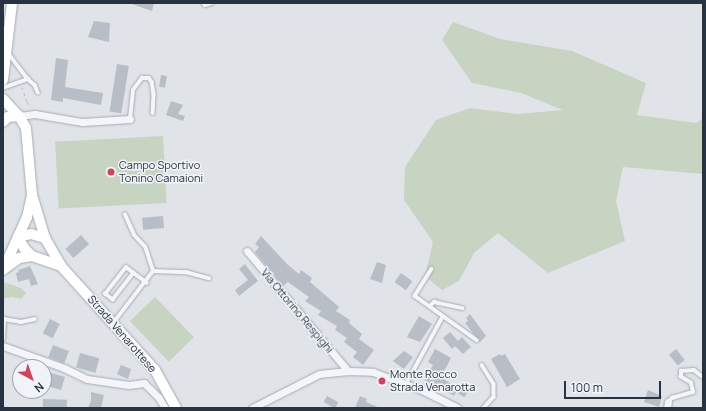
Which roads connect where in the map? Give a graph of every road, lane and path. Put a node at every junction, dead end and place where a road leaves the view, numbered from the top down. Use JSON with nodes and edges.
{"nodes":[{"id":1,"x":12,"y":3,"type":"edge"},
{"id":2,"x":204,"y":3,"type":"edge"},
{"id":3,"x":212,"y":3,"type":"edge"},
{"id":4,"x":3,"y":15,"type":"edge"},
{"id":5,"x":11,"y":25,"type":"junction"},
{"id":6,"x":7,"y":52,"type":"junction"},
{"id":7,"x":28,"y":79,"type":"junction"},
{"id":8,"x":3,"y":80,"type":"edge"},
{"id":9,"x":20,"y":81,"type":"junction"},
{"id":10,"x":3,"y":88,"type":"edge"},
{"id":11,"x":38,"y":92,"type":"dead end"},
{"id":12,"x":3,"y":99,"type":"edge"},
{"id":13,"x":153,"y":112,"type":"dead end"},
{"id":14,"x":35,"y":114,"type":"junction"},
{"id":15,"x":19,"y":116,"type":"junction"},
{"id":16,"x":130,"y":119,"type":"joint"},
{"id":17,"x":3,"y":122,"type":"edge"},
{"id":18,"x":32,"y":195,"type":"junction"},
{"id":19,"x":125,"y":215,"type":"dead end"},
{"id":20,"x":18,"y":237,"type":"junction"},
{"id":21,"x":45,"y":238,"type":"junction"},
{"id":22,"x":247,"y":251,"type":"dead end"},
{"id":23,"x":32,"y":256,"type":"junction"},
{"id":24,"x":60,"y":266,"type":"junction"},
{"id":25,"x":432,"y":269,"type":"dead end"},
{"id":26,"x":3,"y":270,"type":"edge"},
{"id":27,"x":153,"y":271,"type":"junction"},
{"id":28,"x":134,"y":273,"type":"junction"},
{"id":29,"x":209,"y":278,"type":"dead end"},
{"id":30,"x":147,"y":283,"type":"junction"},
{"id":31,"x":430,"y":306,"type":"junction"},
{"id":32,"x":462,"y":308,"type":"dead end"},
{"id":33,"x":443,"y":316,"type":"junction"},
{"id":34,"x":35,"y":319,"type":"dead end"},
{"id":35,"x":114,"y":322,"type":"junction"},
{"id":36,"x":3,"y":339,"type":"edge"},
{"id":37,"x":477,"y":340,"type":"dead end"},
{"id":38,"x":3,"y":346,"type":"edge"},
{"id":39,"x":482,"y":365,"type":"dead end"},
{"id":40,"x":348,"y":371,"type":"junction"},
{"id":41,"x":703,"y":377,"type":"edge"},
{"id":42,"x":406,"y":384,"type":"junction"},
{"id":43,"x":668,"y":405,"type":"edge"},
{"id":44,"x":165,"y":408,"type":"edge"},
{"id":45,"x":176,"y":408,"type":"edge"},
{"id":46,"x":252,"y":408,"type":"edge"},
{"id":47,"x":458,"y":408,"type":"edge"},
{"id":48,"x":484,"y":408,"type":"edge"}],
"edges":[{"from":1,"to":5,"type":"main road"},
{"from":2,"to":3,"type":"lane"},
{"from":4,"to":5,"type":"main road"},
{"from":5,"to":6,"type":"main road"},
{"from":6,"to":7,"type":"lane"},
{"from":6,"to":8,"type":"main road"},
{"from":7,"to":9,"type":"lane"},
{"from":7,"to":11,"type":"lane"},
{"from":9,"to":10,"type":"lane"},
{"from":9,"to":14,"type":"path"},
{"from":12,"to":15,"type":"main road","name":"Strada Venarottese"},
{"from":13,"to":16,"type":"lane"},
{"from":14,"to":15,"type":"street"},
{"from":14,"to":16,"type":"street"},
{"from":15,"to":17,"type":"main road"},
{"from":15,"to":18,"type":"main road","name":"Strada Venarottese"},
{"from":18,"to":20,"type":"main road","name":"Strada Venarottese"},
{"from":18,"to":21,"type":"main road","name":"Strada Venarottese"},
{"from":19,"to":27,"type":"lane"},
{"from":20,"to":21,"type":"main road"},
{"from":20,"to":23,"type":"main road"},
{"from":20,"to":26,"type":"main road","name":"Strada Venarottese"},
{"from":21,"to":24,"type":"main road","name":"Strada Venarottese"},
{"from":22,"to":40,"type":"street","name":"Via Ottorino Respighi"},
{"from":23,"to":24,"type":"main road","name":"Strada Venarottese"},
{"from":23,"to":26,"type":"main road","name":"Strada Venarottese"},
{"from":24,"to":35,"type":"main road","name":"Strada Venarottese"},
{"from":25,"to":31,"type":"lane"},
{"from":27,"to":29,"type":"lane"},
{"from":27,"to":30,"type":"lane"},
{"from":28,"to":28,"type":"lane"},
{"from":28,"to":30,"type":"lane"},
{"from":30,"to":35,"type":"lane"},
{"from":31,"to":32,"type":"lane"},
{"from":31,"to":33,"type":"lane"},
{"from":33,"to":37,"type":"lane"},
{"from":33,"to":42,"type":"lane"},
{"from":34,"to":36,"type":"lane"},
{"from":35,"to":45,"type":"main road","name":"Strada Venarottese"},
{"from":38,"to":44,"type":"street"},
{"from":39,"to":48,"type":"lane"},
{"from":40,"to":42,"type":"street"},
{"from":40,"to":46,"type":"street"},
{"from":41,"to":43,"type":"lane"},
{"from":42,"to":47,"type":"street"}]}
